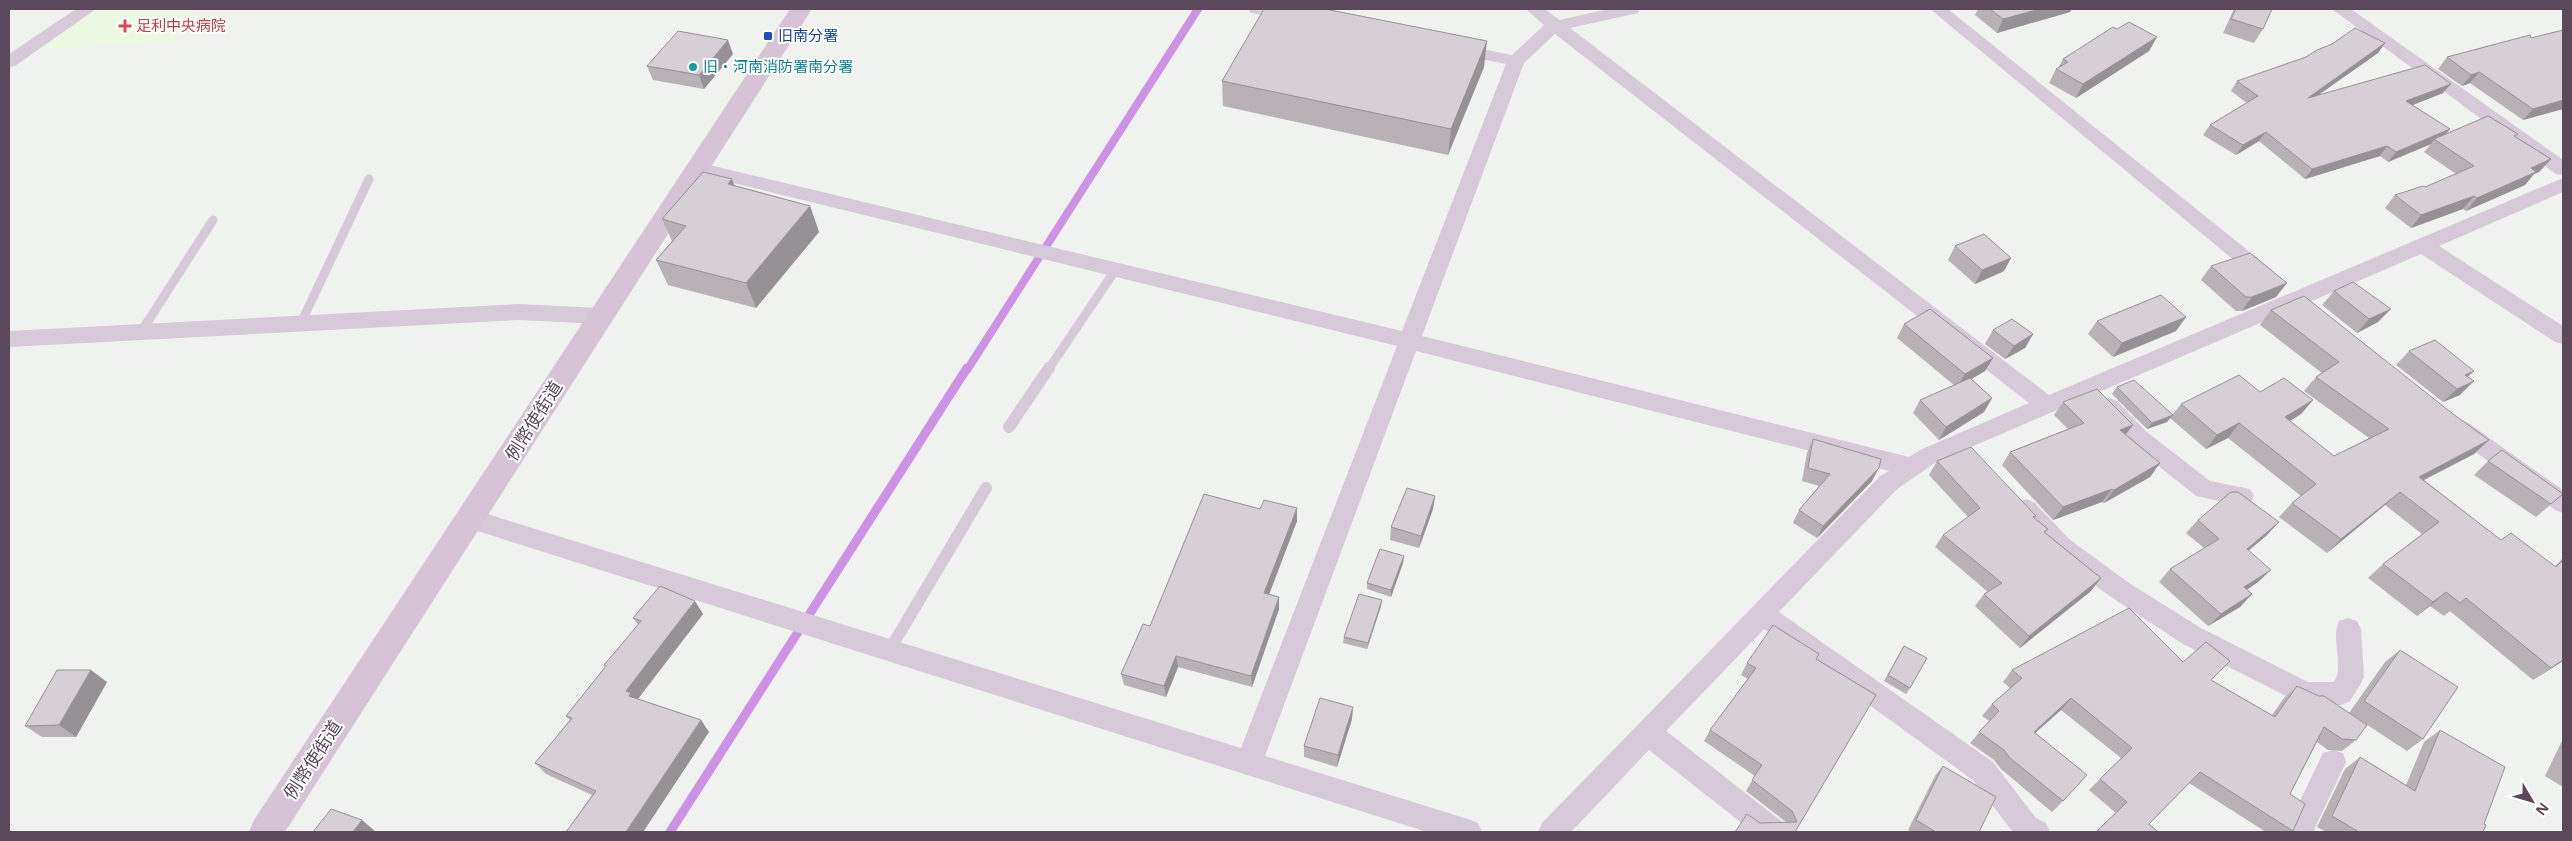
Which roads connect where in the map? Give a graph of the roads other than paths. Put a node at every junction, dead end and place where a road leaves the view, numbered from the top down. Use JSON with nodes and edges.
{"nodes":[{"id":1,"x":87,"y":9,"type":"edge"},
{"id":2,"x":801,"y":9,"type":"edge"},
{"id":3,"x":1257,"y":9,"type":"edge"},
{"id":4,"x":1534,"y":9,"type":"edge"},
{"id":5,"x":1632,"y":9,"type":"edge"},
{"id":6,"x":1938,"y":9,"type":"edge"},
{"id":7,"x":2340,"y":9,"type":"edge"},
{"id":8,"x":1305,"y":18,"type":"edge"},
{"id":9,"x":1554,"y":26,"type":"junction"},
{"id":10,"x":1440,"y":46,"type":"edge"},
{"id":11,"x":1516,"y":61,"type":"junction"},
{"id":12,"x":9,"y":62,"type":"edge"},
{"id":13,"x":697,"y":168,"type":"junction"},
{"id":14,"x":2563,"y":169,"type":"edge"},
{"id":15,"x":369,"y":179,"type":"dead end"},
{"id":16,"x":2563,"y":185,"type":"edge"},
{"id":17,"x":213,"y":220,"type":"dead end"},
{"id":18,"x":2422,"y":245,"type":"junction"},
{"id":19,"x":1116,"y":269,"type":"junction"},
{"id":20,"x":2303,"y":305,"type":"junction"},
{"id":21,"x":600,"y":316,"type":"junction"},
{"id":22,"x":301,"y":323,"type":"junction"},
{"id":23,"x":141,"y":332,"type":"junction"},
{"id":24,"x":2563,"y":336,"type":"edge"},
{"id":25,"x":9,"y":339,"type":"edge"},
{"id":26,"x":1410,"y":341,"type":"junction"},
{"id":27,"x":2089,"y":387,"type":"junction"},
{"id":28,"x":2047,"y":405,"type":"junction"},
{"id":29,"x":2440,"y":415,"type":"edge"},
{"id":30,"x":1009,"y":427,"type":"dead end"},
{"id":31,"x":1962,"y":441,"type":"junction"},
{"id":32,"x":1982,"y":462,"type":"edge"},
{"id":33,"x":1911,"y":467,"type":"junction"},
{"id":34,"x":986,"y":488,"type":"dead end"},
{"id":35,"x":2008,"y":490,"type":"edge"},
{"id":36,"x":2242,"y":496,"type":"edge"},
{"id":37,"x":2563,"y":503,"type":"edge"},
{"id":38,"x":471,"y":519,"type":"junction"},
{"id":39,"x":1762,"y":614,"type":"junction"},
{"id":40,"x":2348,"y":629,"type":"dead end"},
{"id":41,"x":889,"y":651,"type":"junction"},
{"id":42,"x":1648,"y":733,"type":"junction"},
{"id":43,"x":1249,"y":762,"type":"junction"},
{"id":44,"x":2333,"y":762,"type":"dead end"},
{"id":45,"x":266,"y":832,"type":"edge"},
{"id":46,"x":1468,"y":832,"type":"edge"},
{"id":47,"x":1552,"y":832,"type":"edge"},
{"id":48,"x":1774,"y":832,"type":"edge"},
{"id":49,"x":2036,"y":832,"type":"edge"},
{"id":50,"x":2299,"y":832,"type":"edge"}],
"edges":[{"from":1,"to":12,"type":"street"},
{"from":2,"to":13,"type":"main road","name":"例幣使街道"},
{"from":3,"to":8,"type":"street"},
{"from":4,"to":9,"type":"street"},
{"from":5,"to":9,"type":"street"},
{"from":6,"to":20,"type":"street"},
{"from":7,"to":14,"type":"street"},
{"from":9,"to":11,"type":"street"},
{"from":9,"to":28,"type":"street"},
{"from":10,"to":11,"type":"street"},
{"from":11,"to":26,"type":"street"},
{"from":13,"to":19,"type":"street"},
{"from":13,"to":21,"type":"main road","name":"例幣使街道"},
{"from":15,"to":22,"type":"lane"},
{"from":16,"to":18,"type":"street"},
{"from":17,"to":23,"type":"lane"},
{"from":18,"to":20,"type":"street"},
{"from":18,"to":24,"type":"street"},
{"from":19,"to":26,"type":"street"},
{"from":19,"to":30,"type":"lane"},
{"from":20,"to":27,"type":"street"},
{"from":21,"to":22,"type":"street"},
{"from":21,"to":38,"type":"main road","name":"例幣使街道"},
{"from":22,"to":23,"type":"street"},
{"from":23,"to":25,"type":"street"},
{"from":26,"to":33,"type":"street"},
{"from":26,"to":43,"type":"street"},
{"from":27,"to":28,"type":"street"},
{"from":27,"to":36,"type":"street"},
{"from":28,"to":31,"type":"street"},
{"from":29,"to":37,"type":"street"},
{"from":31,"to":32,"type":"street"},
{"from":31,"to":33,"type":"street"},
{"from":33,"to":39,"type":"street"},
{"from":34,"to":41,"type":"lane"},
{"from":35,"to":40,"type":"street"},
{"from":38,"to":41,"type":"street"},
{"from":38,"to":45,"type":"main road","name":"例幣使街道"},
{"from":39,"to":42,"type":"street"},
{"from":39,"to":49,"type":"street"},
{"from":41,"to":43,"type":"street"},
{"from":42,"to":47,"type":"street"},
{"from":42,"to":48,"type":"street"},
{"from":43,"to":46,"type":"street"},
{"from":44,"to":50,"type":"street"}]}
